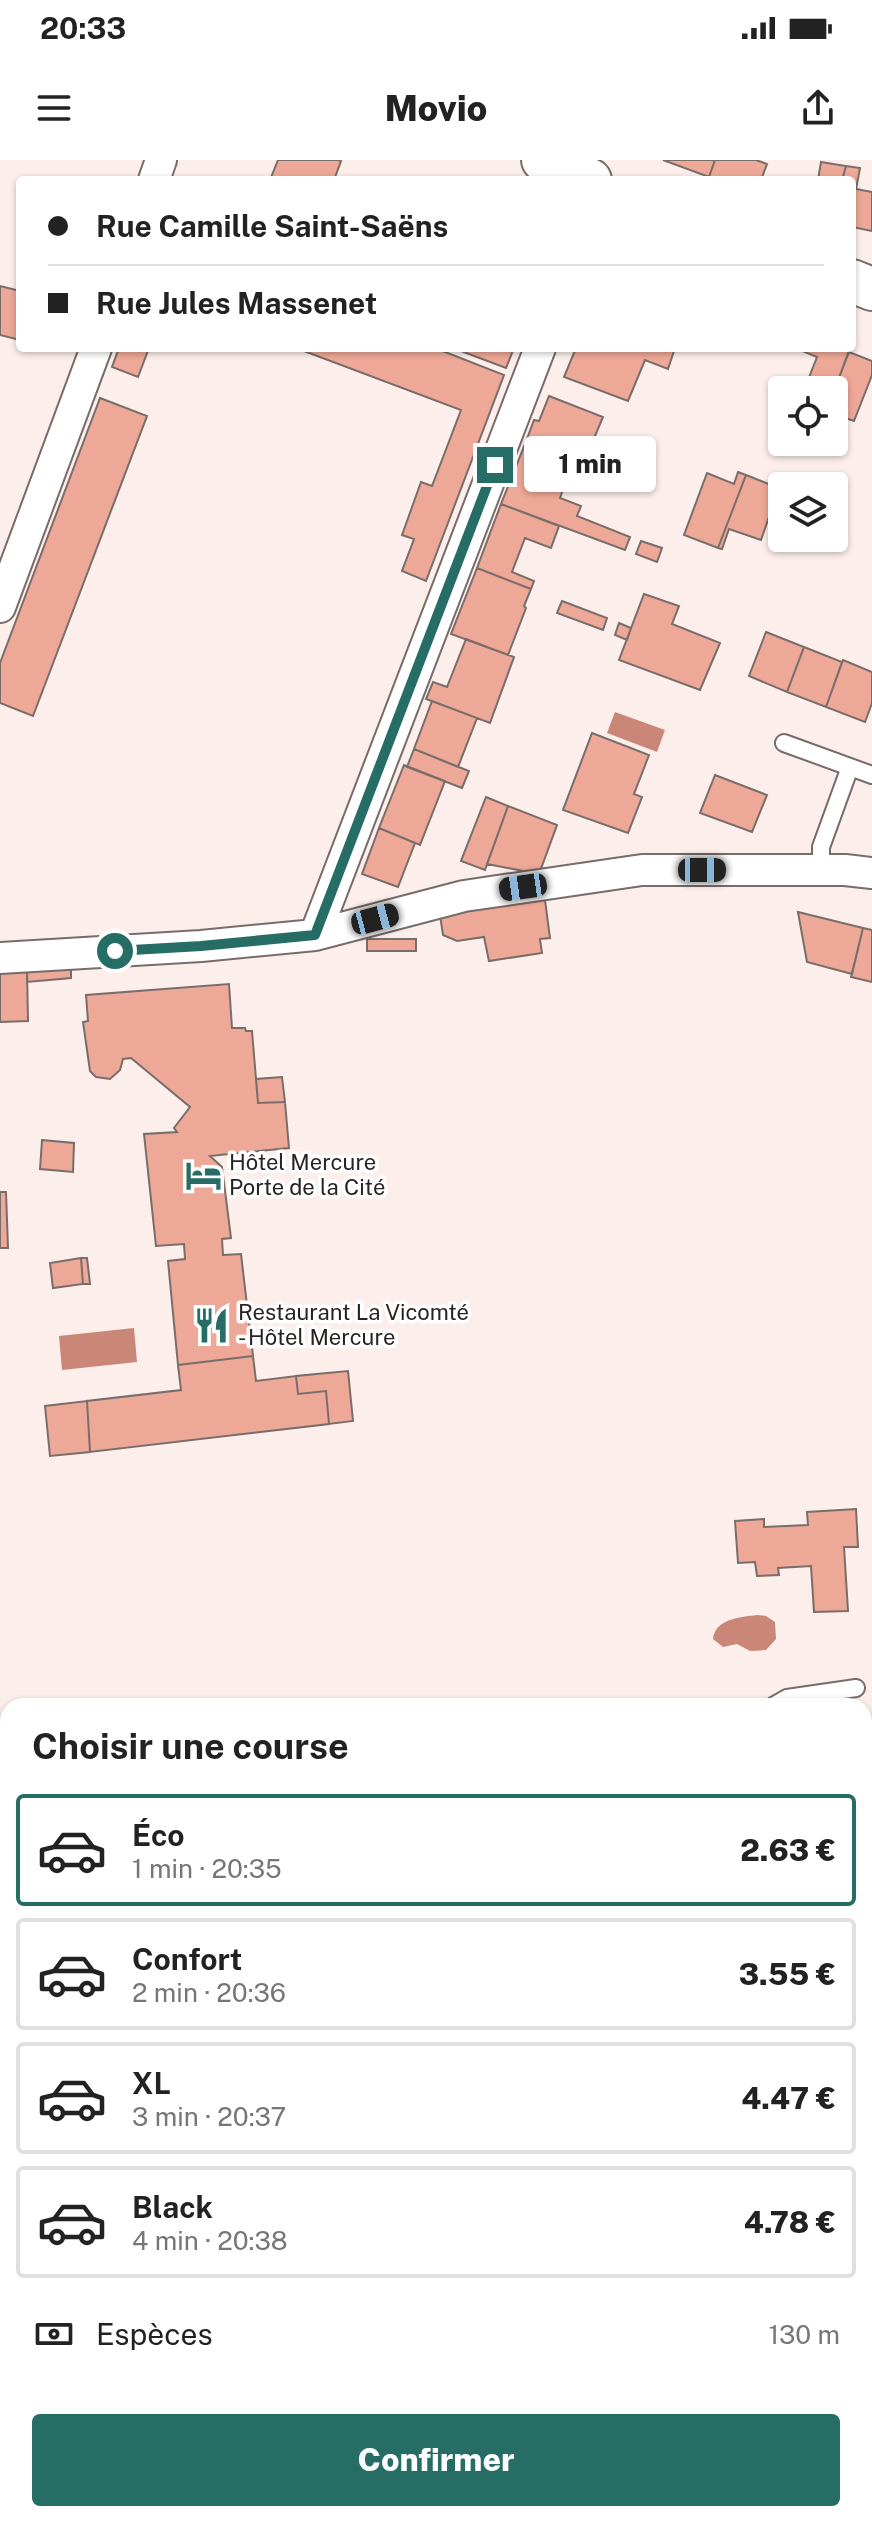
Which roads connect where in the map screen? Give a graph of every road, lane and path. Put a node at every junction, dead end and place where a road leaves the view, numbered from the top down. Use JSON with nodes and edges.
{"nodes":[{"id":1,"x":543,"y":160,"type":"edge"},
{"id":2,"x":581,"y":176,"type":"edge"},
{"id":3,"x":95,"y":352,"type":"edge"},
{"id":4,"x":538,"y":352,"type":"edge"},
{"id":5,"x":0,"y":607,"type":"edge"},
{"id":6,"x":784,"y":743,"type":"dead end"},
{"id":7,"x":850,"y":767,"type":"junction"},
{"id":8,"x":872,"y":775,"type":"edge"},
{"id":9,"x":821,"y":870,"type":"junction"},
{"id":10,"x":872,"y":873,"type":"edge"},
{"id":11,"x":315,"y":935,"type":"junction"},
{"id":12,"x":0,"y":958,"type":"edge"},
{"id":13,"x":856,"y":1688,"type":"dead end"},
{"id":14,"x":787,"y":1698,"type":"edge"}],
"edges":[{"from":1,"to":2,"type":"main road"},
{"from":3,"to":5,"type":"street"},
{"from":4,"to":11,"type":"street"},
{"from":6,"to":7,"type":"lane"},
{"from":7,"to":8,"type":"lane"},
{"from":7,"to":9,"type":"lane"},
{"from":9,"to":10,"type":"street"},
{"from":9,"to":11,"type":"street"},
{"from":11,"to":12,"type":"street"},
{"from":13,"to":14,"type":"lane"}]}
